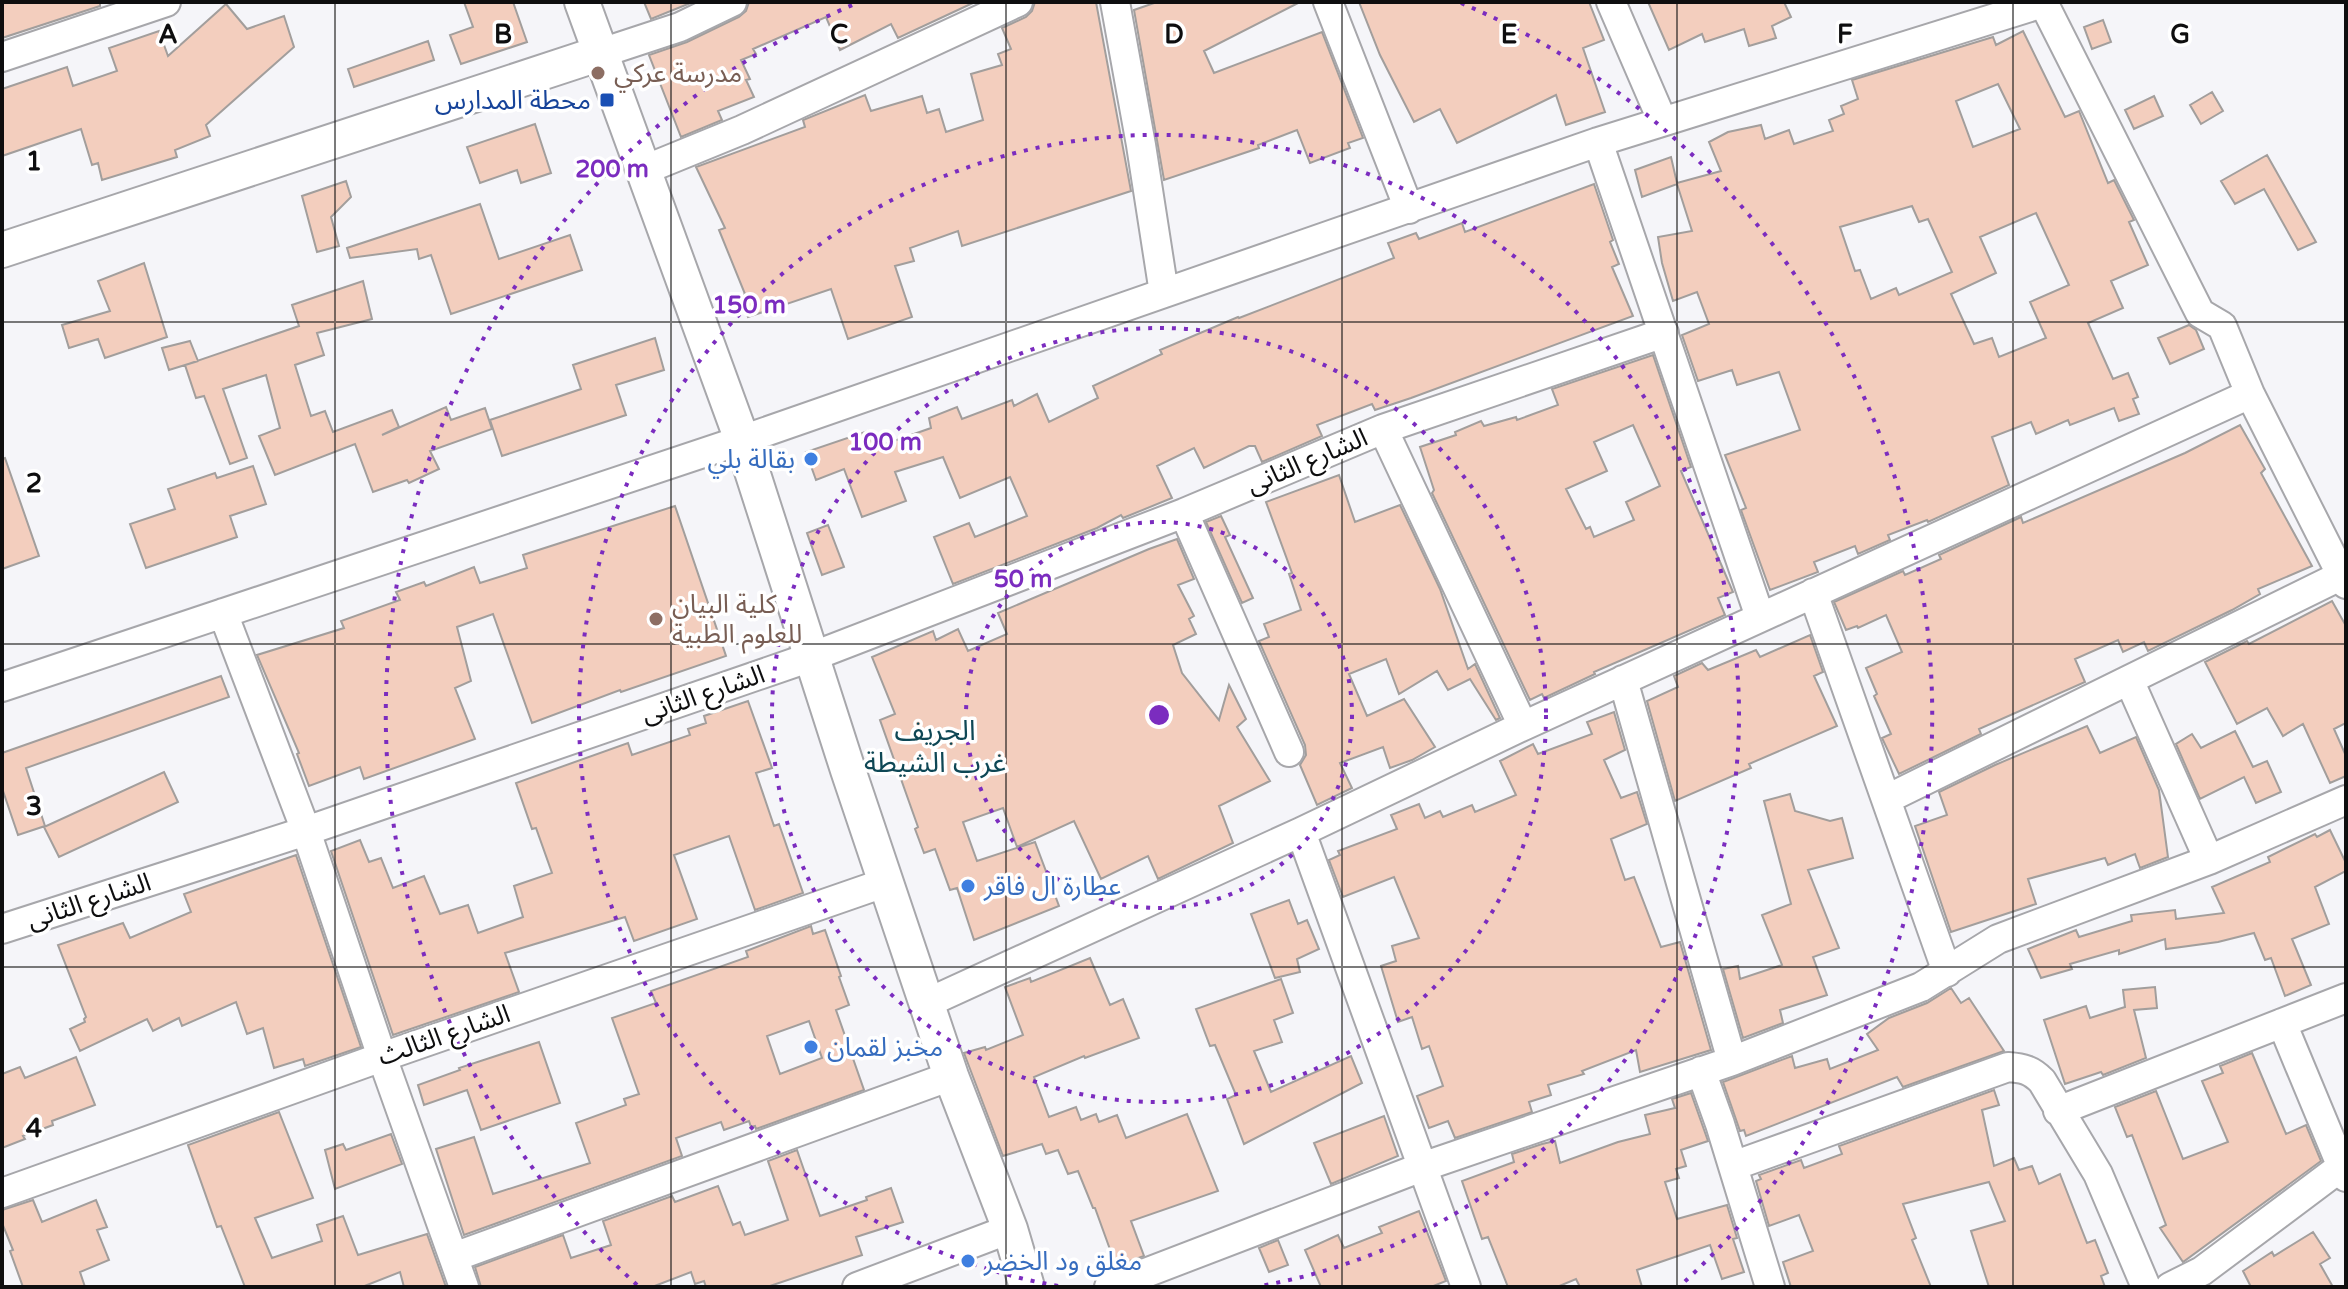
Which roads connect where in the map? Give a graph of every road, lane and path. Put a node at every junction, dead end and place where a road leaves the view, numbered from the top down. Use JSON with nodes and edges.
{"nodes":[{"id":1,"x":166,"y":2,"type":"edge"},
{"id":2,"x":582,"y":2,"type":"edge"},
{"id":3,"x":732,"y":2,"type":"edge"},
{"id":4,"x":1018,"y":2,"type":"edge"},
{"id":5,"x":1115,"y":2,"type":"edge"},
{"id":6,"x":1328,"y":2,"type":"edge"},
{"id":7,"x":1611,"y":2,"type":"edge"},
{"id":8,"x":2043,"y":3,"type":"edge"},
{"id":9,"x":601,"y":53,"type":"junction"},
{"id":10,"x":2,"y":57,"type":"edge"},
{"id":11,"x":1662,"y":120,"type":"junction"},
{"id":12,"x":1598,"y":142,"type":"junction"},
{"id":13,"x":644,"y":170,"type":"junction"},
{"id":14,"x":1409,"y":209,"type":"junction"},
{"id":15,"x":2,"y":250,"type":"edge"},
{"id":16,"x":1164,"y":293,"type":"junction"},
{"id":17,"x":1664,"y":333,"type":"junction"},
{"id":18,"x":2250,"y":394,"type":"junction"},
{"id":19,"x":1383,"y":429,"type":"junction"},
{"id":20,"x":742,"y":440,"type":"junction"},
{"id":21,"x":1184,"y":513,"type":"junction"},
{"id":22,"x":2344,"y":580,"type":"edge"},
{"id":23,"x":1813,"y":593,"type":"junction"},
{"id":24,"x":223,"y":613,"type":"junction"},
{"id":25,"x":1760,"y":617,"type":"junction"},
{"id":26,"x":811,"y":657,"type":"junction"},
{"id":27,"x":1623,"y":680,"type":"junction"},
{"id":28,"x":2129,"y":680,"type":"junction"},
{"id":29,"x":2,"y":687,"type":"edge"},
{"id":30,"x":1523,"y":726,"type":"junction"},
{"id":31,"x":1289,"y":752,"type":"dead end"},
{"id":32,"x":1887,"y":799,"type":"junction"},
{"id":33,"x":2346,"y":800,"type":"edge"},
{"id":34,"x":306,"y":831,"type":"junction"},
{"id":35,"x":1301,"y":832,"type":"junction"},
{"id":36,"x":2209,"y":860,"type":"junction"},
{"id":37,"x":887,"y":882,"type":"junction"},
{"id":38,"x":4,"y":923,"type":"edge"},
{"id":39,"x":1947,"y":972,"type":"junction"},
{"id":40,"x":2346,"y":998,"type":"edge"},
{"id":41,"x":927,"y":1003,"type":"junction"},
{"id":42,"x":2282,"y":1023,"type":"junction"},
{"id":43,"x":382,"y":1057,"type":"junction"},
{"id":44,"x":1732,"y":1061,"type":"junction"},
{"id":45,"x":1701,"y":1071,"type":"junction"},
{"id":46,"x":951,"y":1076,"type":"junction"},
{"id":47,"x":2058,"y":1111,"type":"junction"},
{"id":48,"x":1733,"y":1166,"type":"junction"},
{"id":49,"x":1422,"y":1167,"type":"junction"},
{"id":50,"x":2344,"y":1172,"type":"edge"},
{"id":51,"x":2,"y":1193,"type":"edge"},
{"id":52,"x":1010,"y":1229,"type":"junction"},
{"id":53,"x":454,"y":1257,"type":"junction"},
{"id":54,"x":464,"y":1287,"type":"edge"},
{"id":55,"x":857,"y":1287,"type":"edge"},
{"id":56,"x":1027,"y":1287,"type":"edge"},
{"id":57,"x":1109,"y":1287,"type":"edge"},
{"id":58,"x":1466,"y":1287,"type":"edge"},
{"id":59,"x":1770,"y":1287,"type":"edge"},
{"id":60,"x":2146,"y":1287,"type":"edge"},
{"id":61,"x":2170,"y":1287,"type":"edge"}],
"edges":[{"from":1,"to":10,"type":"street"},
{"from":2,"to":9,"type":"street"},
{"from":3,"to":9,"type":"street"},
{"from":4,"to":13,"type":"street"},
{"from":5,"to":16,"type":"street"},
{"from":6,"to":14,"type":"street"},
{"from":7,"to":11,"type":"street"},
{"from":8,"to":11,"type":"street"},
{"from":8,"to":18,"type":"street"},
{"from":9,"to":13,"type":"street"},
{"from":9,"to":15,"type":"street"},
{"from":11,"to":12,"type":"street"},
{"from":12,"to":14,"type":"street"},
{"from":12,"to":17,"type":"street"},
{"from":13,"to":20,"type":"street"},
{"from":14,"to":16,"type":"street"},
{"from":16,"to":20,"type":"street"},
{"from":17,"to":19,"type":"street","name":"الشارع الثانى"},
{"from":17,"to":25,"type":"street"},
{"from":18,"to":22,"type":"street"},
{"from":18,"to":23,"type":"street"},
{"from":19,"to":21,"type":"street","name":"الشارع الثانى"},
{"from":19,"to":30,"type":"street"},
{"from":20,"to":24,"type":"street"},
{"from":20,"to":26,"type":"street"},
{"from":21,"to":26,"type":"street","name":"الشارع الثانى"},
{"from":21,"to":31,"type":"street"},
{"from":22,"to":28,"type":"street"},
{"from":23,"to":25,"type":"street"},
{"from":23,"to":32,"type":"street"},
{"from":24,"to":29,"type":"street"},
{"from":24,"to":34,"type":"street"},
{"from":25,"to":27,"type":"street"},
{"from":26,"to":34,"type":"street","name":"الشارع الثانى"},
{"from":26,"to":37,"type":"street"},
{"from":27,"to":30,"type":"street"},
{"from":27,"to":44,"type":"street"},
{"from":28,"to":32,"type":"street"},
{"from":28,"to":36,"type":"street"},
{"from":30,"to":35,"type":"street"},
{"from":32,"to":39,"type":"street"},
{"from":33,"to":36,"type":"street"},
{"from":34,"to":38,"type":"street","name":"الشارع الثانى"},
{"from":34,"to":43,"type":"street"},
{"from":35,"to":41,"type":"street"},
{"from":35,"to":49,"type":"street"},
{"from":36,"to":39,"type":"street"},
{"from":37,"to":41,"type":"street"},
{"from":37,"to":43,"type":"street","name":"الشارع الثالث"},
{"from":39,"to":44,"type":"street"},
{"from":40,"to":42,"type":"street"},
{"from":41,"to":46,"type":"street"},
{"from":42,"to":47,"type":"street"},
{"from":42,"to":50,"type":"street"},
{"from":43,"to":51,"type":"street","name":"الشارع الثالث"},
{"from":43,"to":53,"type":"street"},
{"from":44,"to":45,"type":"street"},
{"from":45,"to":48,"type":"street"},
{"from":45,"to":49,"type":"street"},
{"from":46,"to":52,"type":"street"},
{"from":46,"to":53,"type":"street"},
{"from":47,"to":48,"type":"street"},
{"from":47,"to":60,"type":"street"},
{"from":48,"to":59,"type":"street"},
{"from":49,"to":57,"type":"street"},
{"from":49,"to":58,"type":"street"},
{"from":50,"to":61,"type":"street"},
{"from":52,"to":55,"type":"street"},
{"from":52,"to":56,"type":"street"},
{"from":53,"to":54,"type":"street"}]}
